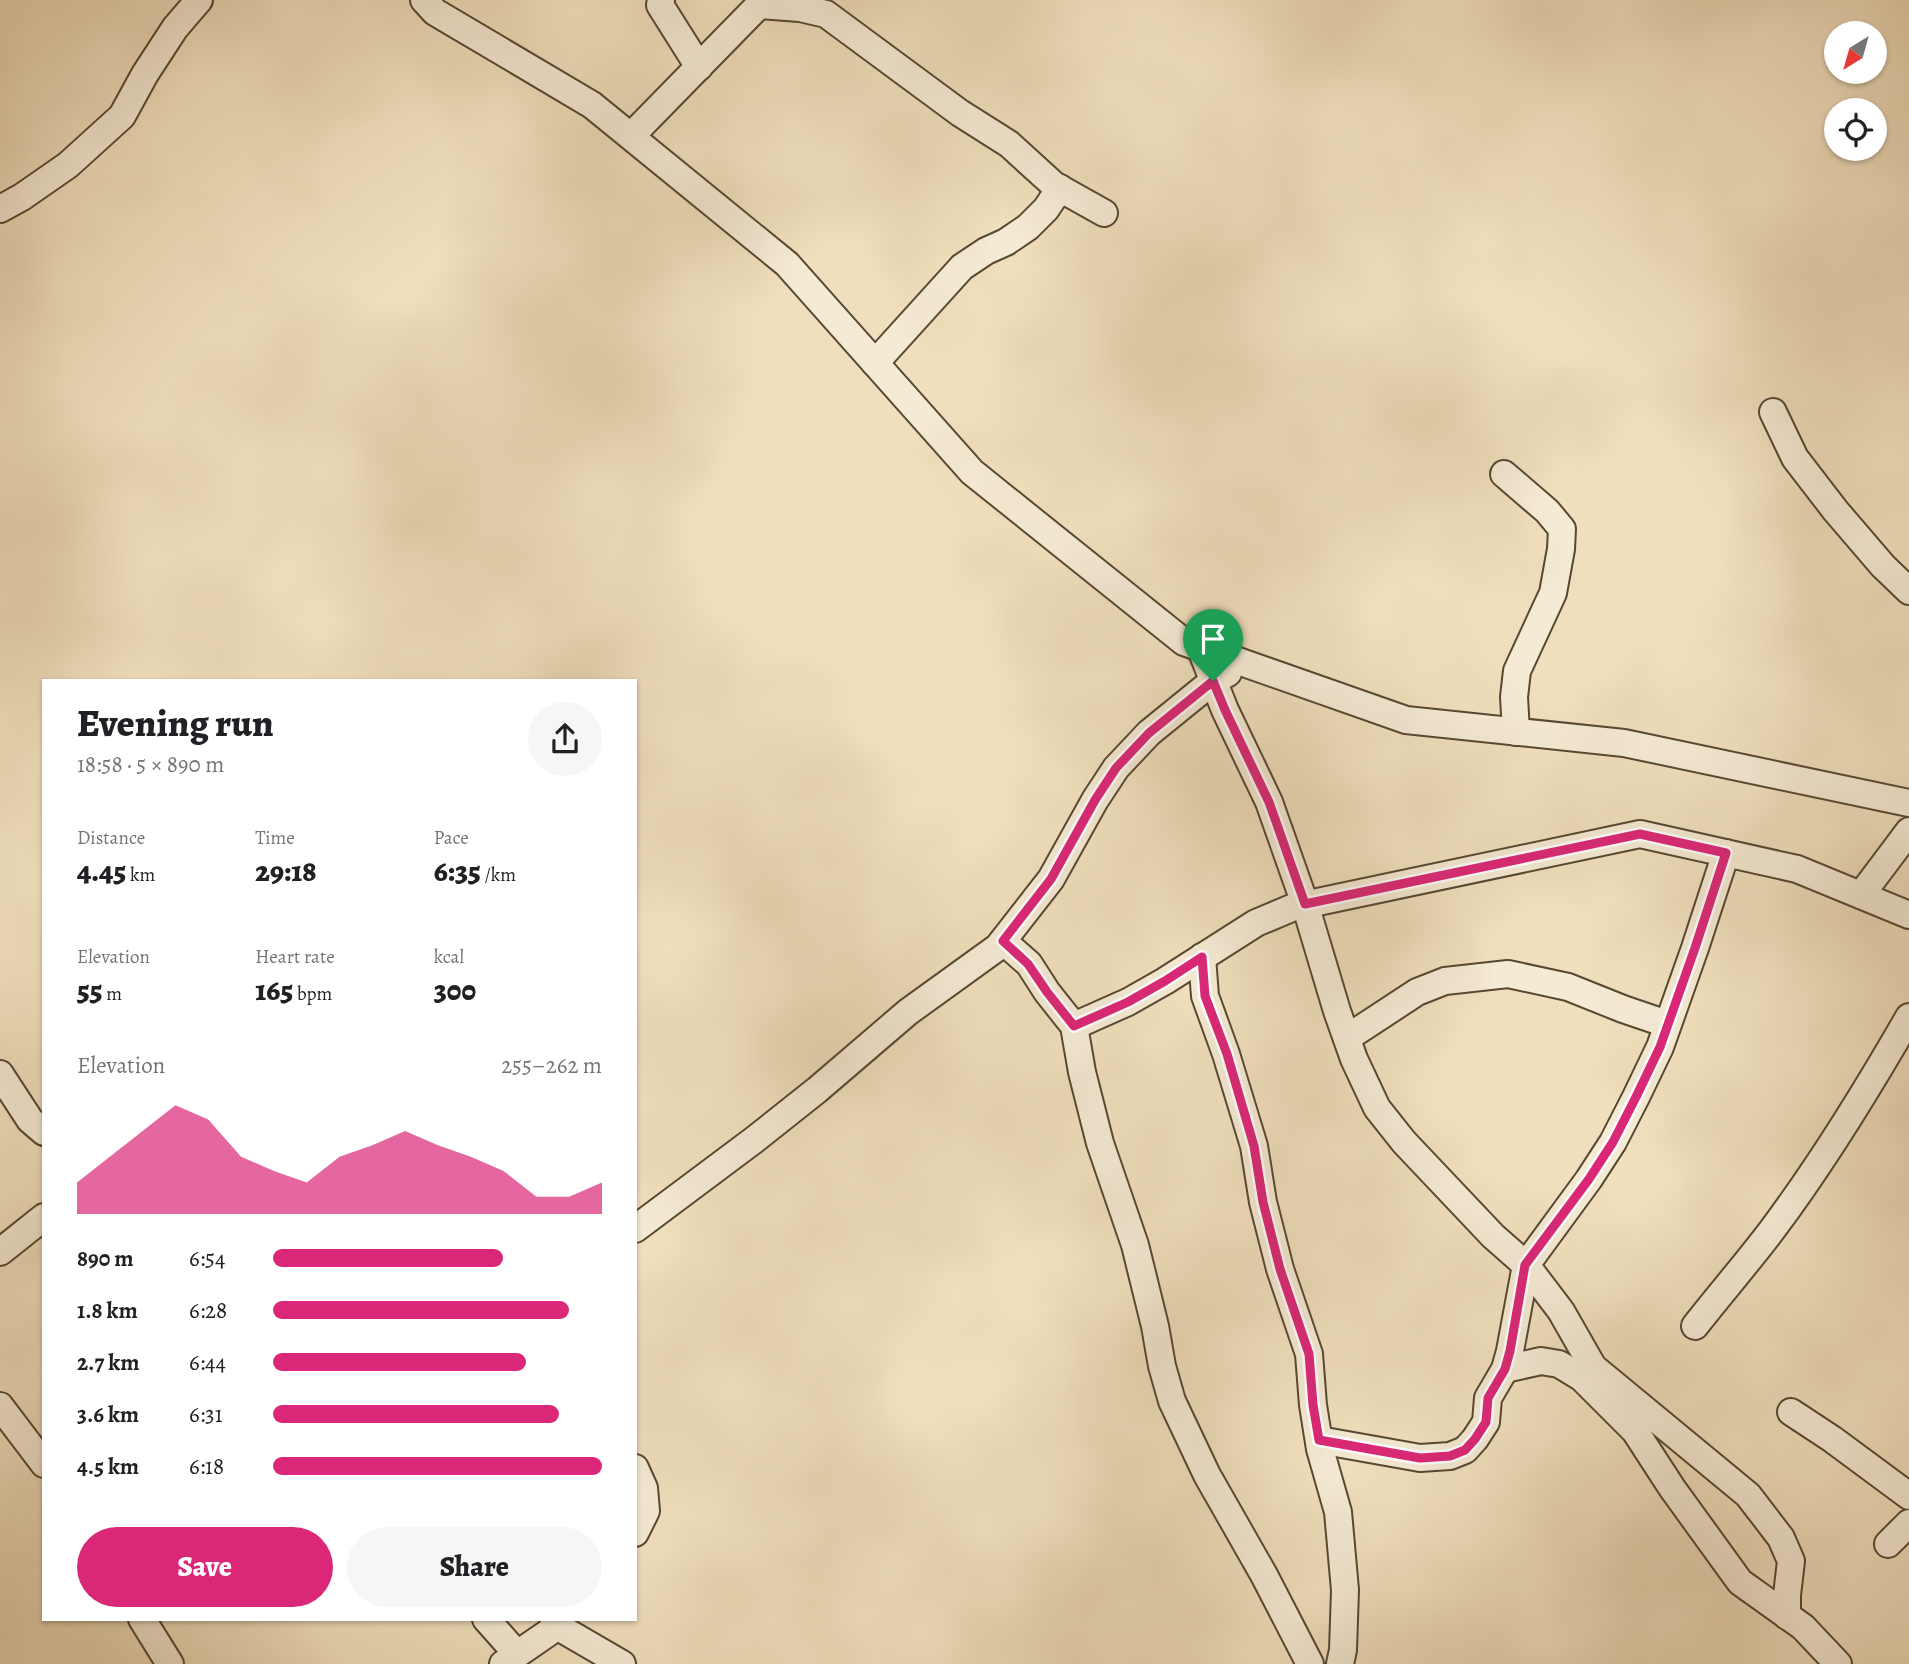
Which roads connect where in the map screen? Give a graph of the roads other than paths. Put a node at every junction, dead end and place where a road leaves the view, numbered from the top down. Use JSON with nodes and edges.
{"nodes":[{"id":1,"x":199,"y":0,"type":"edge"},
{"id":2,"x":424,"y":0,"type":"edge"},
{"id":3,"x":661,"y":0,"type":"edge"},
{"id":4,"x":762,"y":3,"type":"edge"},
{"id":5,"x":699,"y":67,"type":"junction"},
{"id":6,"x":631,"y":136,"type":"junction"},
{"id":7,"x":1060,"y":188,"type":"junction"},
{"id":8,"x":0,"y":209,"type":"edge"},
{"id":9,"x":1104,"y":213,"type":"dead end"},
{"id":10,"x":875,"y":363,"type":"junction"},
{"id":11,"x":1773,"y":412,"type":"dead end"},
{"id":12,"x":1504,"y":474,"type":"dead end"},
{"id":13,"x":1909,"y":591,"type":"edge"},
{"id":14,"x":1200,"y":647,"type":"junction"},
{"id":15,"x":1245,"y":663,"type":"junction"},
{"id":16,"x":1213,"y":681,"type":"junction"},
{"id":17,"x":1516,"y":732,"type":"junction"},
{"id":18,"x":1909,"y":803,"type":"edge"},
{"id":19,"x":1909,"y":831,"type":"edge"},
{"id":20,"x":1726,"y":853,"type":"junction"},
{"id":21,"x":1861,"y":895,"type":"junction"},
{"id":22,"x":1305,"y":904,"type":"junction"},
{"id":23,"x":1909,"y":915,"type":"edge"},
{"id":24,"x":1003,"y":941,"type":"junction"},
{"id":25,"x":1202,"y":957,"type":"junction"},
{"id":26,"x":1909,"y":1017,"type":"edge"},
{"id":27,"x":1667,"y":1024,"type":"junction"},
{"id":28,"x":1074,"y":1026,"type":"junction"},
{"id":29,"x":1347,"y":1038,"type":"junction"},
{"id":30,"x":0,"y":1074,"type":"edge"},
{"id":31,"x":42,"y":1130,"type":"edge"},
{"id":32,"x":42,"y":1219,"type":"edge"},
{"id":33,"x":637,"y":1228,"type":"edge"},
{"id":34,"x":0,"y":1252,"type":"edge"},
{"id":35,"x":1525,"y":1265,"type":"junction"},
{"id":36,"x":1695,"y":1326,"type":"dead end"},
{"id":37,"x":1505,"y":1369,"type":"junction"},
{"id":38,"x":0,"y":1406,"type":"edge"},
{"id":39,"x":1791,"y":1412,"type":"dead end"},
{"id":40,"x":1319,"y":1440,"type":"junction"},
{"id":41,"x":42,"y":1461,"type":"edge"},
{"id":42,"x":637,"y":1472,"type":"edge"},
{"id":43,"x":1909,"y":1496,"type":"edge"},
{"id":44,"x":1909,"y":1524,"type":"edge"},
{"id":45,"x":637,"y":1529,"type":"edge"},
{"id":46,"x":1888,"y":1544,"type":"dead end"},
{"id":47,"x":1787,"y":1616,"type":"junction"},
{"id":48,"x":143,"y":1621,"type":"edge"},
{"id":49,"x":487,"y":1621,"type":"edge"},
{"id":50,"x":558,"y":1622,"type":"edge"},
{"id":51,"x":510,"y":1659,"type":"edge"},
{"id":52,"x":170,"y":1664,"type":"edge"},
{"id":53,"x":622,"y":1664,"type":"edge"},
{"id":54,"x":1310,"y":1664,"type":"edge"},
{"id":55,"x":1340,"y":1664,"type":"edge"},
{"id":56,"x":1838,"y":1664,"type":"edge"}],
"edges":[{"from":1,"to":8,"type":"street"},
{"from":2,"to":6,"type":"street"},
{"from":3,"to":5,"type":"street"},
{"from":4,"to":5,"type":"street"},
{"from":4,"to":7,"type":"street"},
{"from":5,"to":6,"type":"street"},
{"from":6,"to":10,"type":"street"},
{"from":7,"to":9,"type":"street"},
{"from":7,"to":10,"type":"street"},
{"from":10,"to":14,"type":"street"},
{"from":11,"to":13,"type":"street"},
{"from":12,"to":17,"type":"street"},
{"from":14,"to":15,"type":"street"},
{"from":14,"to":16,"type":"street"},
{"from":15,"to":16,"type":"street"},
{"from":15,"to":17,"type":"street"},
{"from":16,"to":22,"type":"street"},
{"from":16,"to":24,"type":"street"},
{"from":17,"to":18,"type":"street"},
{"from":19,"to":21,"type":"street"},
{"from":20,"to":21,"type":"street"},
{"from":20,"to":22,"type":"street"},
{"from":20,"to":27,"type":"street"},
{"from":21,"to":23,"type":"street"},
{"from":22,"to":25,"type":"street"},
{"from":22,"to":29,"type":"street"},
{"from":24,"to":28,"type":"street"},
{"from":24,"to":33,"type":"street"},
{"from":25,"to":28,"type":"street"},
{"from":25,"to":40,"type":"street"},
{"from":26,"to":36,"type":"street"},
{"from":27,"to":29,"type":"street"},
{"from":27,"to":35,"type":"street"},
{"from":28,"to":54,"type":"street"},
{"from":29,"to":35,"type":"street"},
{"from":30,"to":31,"type":"street"},
{"from":32,"to":34,"type":"street"},
{"from":35,"to":37,"type":"street"},
{"from":35,"to":47,"type":"street"},
{"from":37,"to":40,"type":"street"},
{"from":37,"to":47,"type":"street"},
{"from":38,"to":41,"type":"street"},
{"from":39,"to":43,"type":"street"},
{"from":40,"to":55,"type":"street"},
{"from":42,"to":45,"type":"street"},
{"from":44,"to":46,"type":"street"},
{"from":47,"to":56,"type":"street"},
{"from":48,"to":52,"type":"street"},
{"from":49,"to":51,"type":"street"},
{"from":50,"to":51,"type":"street"},
{"from":50,"to":53,"type":"street"}]}
